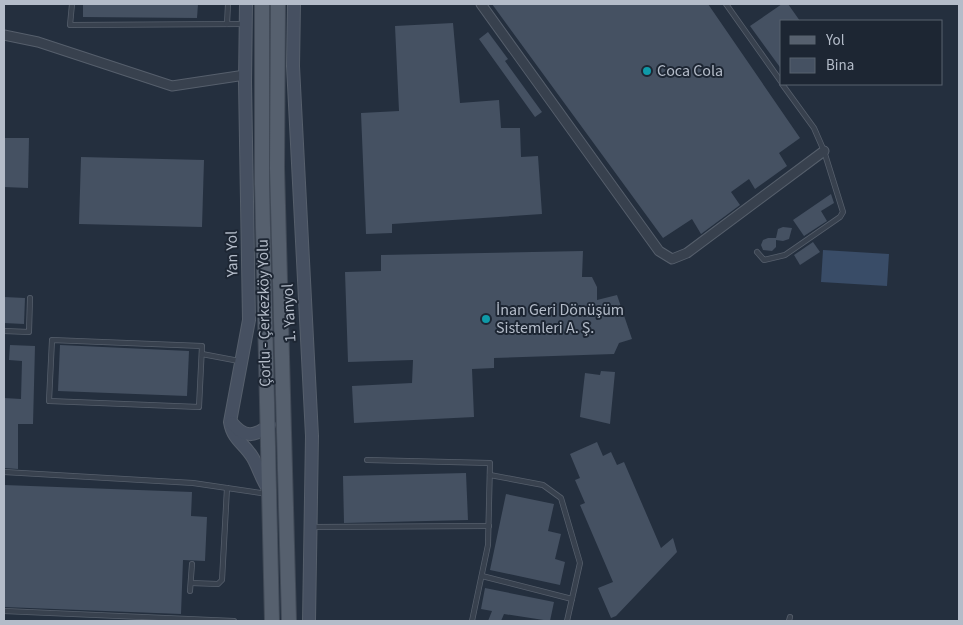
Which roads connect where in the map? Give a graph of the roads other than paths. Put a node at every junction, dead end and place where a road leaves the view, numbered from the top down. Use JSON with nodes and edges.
{"nodes":[{"id":1,"x":72,"y":4,"type":"edge"},
{"id":2,"x":228,"y":4,"type":"edge"},
{"id":3,"x":246,"y":4,"type":"edge"},
{"id":4,"x":262,"y":4,"type":"edge"},
{"id":5,"x":278,"y":4,"type":"edge"},
{"id":6,"x":294,"y":4,"type":"edge"},
{"id":7,"x":481,"y":4,"type":"edge"},
{"id":8,"x":726,"y":4,"type":"edge"},
{"id":9,"x":227,"y":24,"type":"junction"},
{"id":10,"x":246,"y":24,"type":"junction"},
{"id":11,"x":4,"y":35,"type":"edge"},
{"id":12,"x":245,"y":75,"type":"junction"},
{"id":13,"x":780,"y":80,"type":"edge"},
{"id":14,"x":783,"y":85,"type":"edge"},
{"id":15,"x":824,"y":151,"type":"junction"},
{"id":16,"x":757,"y":252,"type":"dead end"},
{"id":17,"x":30,"y":298,"type":"dead end"},
{"id":18,"x":4,"y":331,"type":"edge"},
{"id":19,"x":202,"y":354,"type":"junction"},
{"id":20,"x":243,"y":361,"type":"junction"},
{"id":21,"x":230,"y":422,"type":"junction"},
{"id":22,"x":268,"y":425,"type":"junction"},
{"id":23,"x":367,"y":460,"type":"dead end"},
{"id":24,"x":4,"y":472,"type":"edge"},
{"id":25,"x":490,"y":474,"type":"junction"},
{"id":26,"x":227,"y":488,"type":"junction"},
{"id":27,"x":270,"y":492,"type":"junction"},
{"id":28,"x":489,"y":526,"type":"junction"},
{"id":29,"x":310,"y":527,"type":"junction"},
{"id":30,"x":192,"y":564,"type":"dead end"},
{"id":31,"x":482,"y":576,"type":"junction"},
{"id":32,"x":191,"y":582,"type":"junction"},
{"id":33,"x":271,"y":584,"type":"junction"},
{"id":34,"x":190,"y":591,"type":"dead end"},
{"id":35,"x":572,"y":599,"type":"junction"},
{"id":36,"x":4,"y":611,"type":"edge"},
{"id":37,"x":234,"y":621,"type":"edge"},
{"id":38,"x":265,"y":621,"type":"edge"},
{"id":39,"x":272,"y":621,"type":"edge"},
{"id":40,"x":289,"y":621,"type":"edge"},
{"id":41,"x":309,"y":621,"type":"edge"},
{"id":42,"x":472,"y":621,"type":"edge"},
{"id":43,"x":567,"y":621,"type":"edge"}],
"edges":[{"from":1,"to":9,"type":"lane"},
{"from":2,"to":9,"type":"lane"},
{"from":3,"to":10,"type":"main road","name":"Yan Yol"},
{"from":4,"to":22,"type":"main road","name":"Çorlu - Çerkezköy Yolu"},
{"from":5,"to":40,"type":"main road","name":"Çorlu - Çerkezköy Yolu"},
{"from":6,"to":29,"type":"main road","name":"1. Yanyol"},
{"from":7,"to":15,"type":"street"},
{"from":8,"to":13,"type":"lane"},
{"from":9,"to":10,"type":"lane"},
{"from":10,"to":12,"type":"main road","name":"Yan Yol"},
{"from":11,"to":12,"type":"street"},
{"from":12,"to":20,"type":"main road","name":"Yan Yol"},
{"from":14,"to":15,"type":"lane"},
{"from":15,"to":16,"type":"lane"},
{"from":17,"to":18,"type":"lane"},
{"from":19,"to":19,"type":"lane"},
{"from":19,"to":20,"type":"lane"},
{"from":20,"to":21,"type":"main road","name":"Yan Yol"},
{"from":21,"to":22,"type":"main road"},
{"from":21,"to":27,"type":"main road"},
{"from":22,"to":27,"type":"main road","name":"Çorlu - Çerkezköy Yolu"},
{"from":23,"to":25,"type":"lane"},
{"from":24,"to":26,"type":"lane"},
{"from":25,"to":28,"type":"lane"},
{"from":25,"to":35,"type":"lane"},
{"from":26,"to":27,"type":"lane"},
{"from":26,"to":32,"type":"lane"},
{"from":27,"to":33,"type":"main road","name":"Çorlu - Çerkezköy Yolu"},
{"from":28,"to":29,"type":"lane"},
{"from":28,"to":31,"type":"lane"},
{"from":29,"to":41,"type":"main road","name":"1. Yanyol"},
{"from":30,"to":32,"type":"lane"},
{"from":31,"to":35,"type":"lane"},
{"from":31,"to":42,"type":"lane"},
{"from":32,"to":34,"type":"lane"},
{"from":33,"to":38,"type":"main road"},
{"from":33,"to":39,"type":"main road","name":"Çorlu - Çerkezköy Yolu"},
{"from":35,"to":43,"type":"lane"},
{"from":36,"to":37,"type":"lane"}]}
